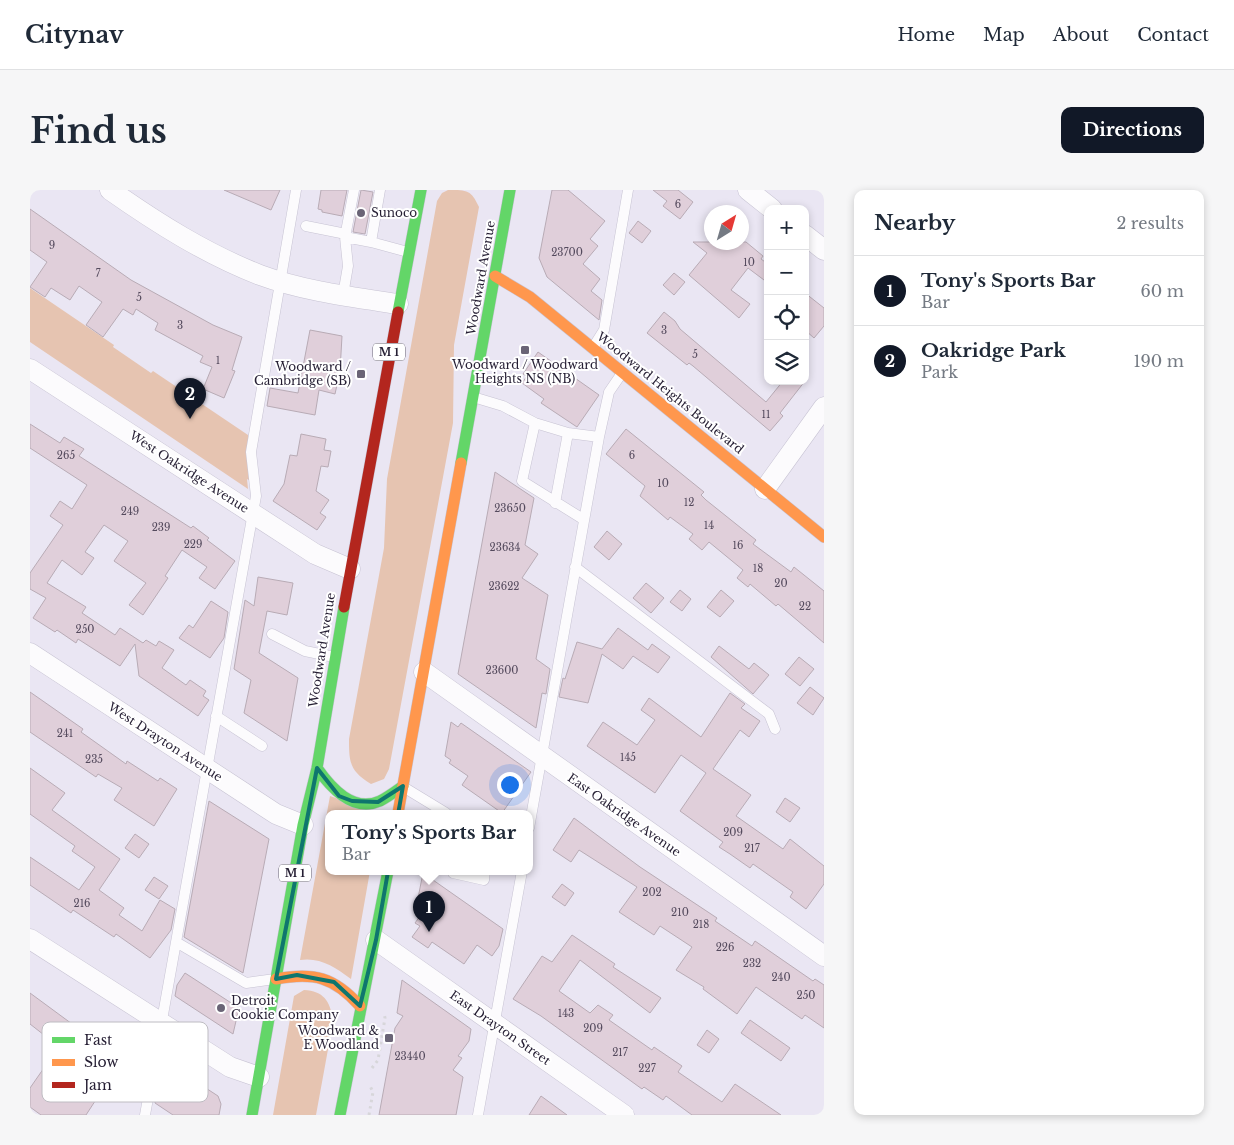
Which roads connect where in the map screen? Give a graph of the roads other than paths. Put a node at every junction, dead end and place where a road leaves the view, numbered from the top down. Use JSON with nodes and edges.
{"nodes":[{"id":1,"x":110,"y":190,"type":"edge"},
{"id":2,"x":296,"y":190,"type":"edge"},
{"id":3,"x":354,"y":190,"type":"edge"},
{"id":4,"x":378,"y":190,"type":"edge"},
{"id":5,"x":421,"y":190,"type":"edge"},
{"id":6,"x":497,"y":190,"type":"edge"},
{"id":7,"x":510,"y":190,"type":"edge"},
{"id":8,"x":628,"y":190,"type":"edge"},
{"id":9,"x":748,"y":190,"type":"edge"},
{"id":10,"x":508,"y":204,"type":"junction"},
{"id":11,"x":767,"y":205,"type":"edge"},
{"id":12,"x":306,"y":226,"type":"dead end"},
{"id":13,"x":345,"y":235,"type":"junction"},
{"id":14,"x":809,"y":238,"type":"edge"},
{"id":15,"x":371,"y":242,"type":"junction"},
{"id":16,"x":824,"y":250,"type":"edge"},
{"id":17,"x":409,"y":252,"type":"junction"},
{"id":18,"x":495,"y":276,"type":"junction"},
{"id":19,"x":280,"y":281,"type":"junction"},
{"id":20,"x":343,"y":295,"type":"junction"},
{"id":21,"x":398,"y":304,"type":"junction"},
{"id":22,"x":593,"y":348,"type":"junction"},
{"id":23,"x":30,"y":369,"type":"edge"},
{"id":24,"x":622,"y":372,"type":"junction"},
{"id":25,"x":472,"y":397,"type":"junction"},
{"id":26,"x":824,"y":407,"type":"edge"},
{"id":27,"x":535,"y":423,"type":"junction"},
{"id":28,"x":568,"y":434,"type":"junction"},
{"id":29,"x":599,"y":437,"type":"junction"},
{"id":30,"x":765,"y":489,"type":"junction"},
{"id":31,"x":554,"y":503,"type":"junction"},
{"id":32,"x":253,"y":514,"type":"junction"},
{"id":33,"x":583,"y":519,"type":"junction"},
{"id":34,"x":824,"y":537,"type":"edge"},
{"id":35,"x":575,"y":567,"type":"junction"},
{"id":36,"x":350,"y":569,"type":"junction"},
{"id":37,"x":272,"y":634,"type":"dead end"},
{"id":38,"x":30,"y":653,"type":"edge"},
{"id":39,"x":335,"y":658,"type":"junction"},
{"id":40,"x":424,"y":672,"type":"junction"},
{"id":41,"x":216,"y":716,"type":"junction"},
{"id":42,"x":775,"y":729,"type":"dead end"},
{"id":43,"x":262,"y":746,"type":"dead end"},
{"id":44,"x":541,"y":756,"type":"junction"},
{"id":45,"x":317,"y":768,"type":"junction"},
{"id":46,"x":207,"y":769,"type":"junction"},
{"id":47,"x":402,"y":786,"type":"junction"},
{"id":48,"x":398,"y":810,"type":"edge"},
{"id":49,"x":441,"y":810,"type":"edge"},
{"id":50,"x":532,"y":810,"type":"edge"},
{"id":51,"x":303,"y":825,"type":"junction"},
{"id":52,"x":387,"y":875,"type":"edge"},
{"id":53,"x":462,"y":875,"type":"edge"},
{"id":54,"x":485,"y":875,"type":"edge"},
{"id":55,"x":521,"y":875,"type":"edge"},
{"id":56,"x":30,"y":939,"type":"edge"},
{"id":57,"x":376,"y":940,"type":"junction"},
{"id":58,"x":176,"y":942,"type":"junction"},
{"id":59,"x":824,"y":956,"type":"edge"},
{"id":60,"x":276,"y":979,"type":"junction"},
{"id":61,"x":360,"y":1006,"type":"junction"},
{"id":62,"x":159,"y":1022,"type":"edge"},
{"id":63,"x":162,"y":1022,"type":"edge"},
{"id":64,"x":496,"y":1024,"type":"junction"},
{"id":65,"x":208,"y":1054,"type":"edge"},
{"id":66,"x":258,"y":1077,"type":"junction"},
{"id":67,"x":147,"y":1102,"type":"edge"},
{"id":68,"x":145,"y":1115,"type":"edge"},
{"id":69,"x":252,"y":1115,"type":"edge"},
{"id":70,"x":340,"y":1115,"type":"edge"},
{"id":71,"x":478,"y":1115,"type":"edge"},
{"id":72,"x":624,"y":1115,"type":"edge"}],
"edges":[{"from":1,"to":19,"type":"street"},
{"from":2,"to":19,"type":"lane"},
{"from":3,"to":13,"type":"lane"},
{"from":4,"to":15,"type":"lane"},
{"from":5,"to":17,"type":"main road","name":"Woodward Avenue","number":"M 1"},
{"from":6,"to":10,"type":"main road"},
{"from":7,"to":10,"type":"main road","name":"Woodward Avenue"},
{"from":8,"to":22,"type":"lane"},
{"from":9,"to":11,"type":"street"},
{"from":10,"to":18,"type":"main road","name":"Woodward Avenue"},
{"from":12,"to":13,"type":"lane"},
{"from":13,"to":15,"type":"lane"},
{"from":13,"to":20,"type":"lane"},
{"from":14,"to":16,"type":"street"},
{"from":15,"to":17,"type":"lane"},
{"from":17,"to":21,"type":"main road","name":"Woodward Avenue","number":"M 1"},
{"from":18,"to":22,"type":"main road","name":"Woodward Heights Boulevard"},
{"from":18,"to":25,"type":"main road","name":"Woodward Avenue"},
{"from":19,"to":20,"type":"street"},
{"from":19,"to":32,"type":"lane"},
{"from":20,"to":21,"type":"street"},
{"from":21,"to":36,"type":"main road","name":"Woodward Avenue","number":"M 1"},
{"from":22,"to":24,"type":"main road","name":"Woodward Heights Boulevard"},
{"from":23,"to":32,"type":"street","name":"West Oakridge Avenue"},
{"from":24,"to":29,"type":"lane"},
{"from":24,"to":30,"type":"main road","name":"Woodward Heights Boulevard"},
{"from":25,"to":27,"type":"lane"},
{"from":25,"to":40,"type":"main road","name":"Woodward Avenue"},
{"from":26,"to":30,"type":"street"},
{"from":27,"to":28,"type":"lane"},
{"from":27,"to":31,"type":"lane"},
{"from":28,"to":29,"type":"lane"},
{"from":28,"to":31,"type":"lane"},
{"from":29,"to":33,"type":"lane"},
{"from":30,"to":34,"type":"main road","name":"Woodward Heights Boulevard"},
{"from":31,"to":33,"type":"lane"},
{"from":32,"to":36,"type":"street","name":"West Oakridge Avenue"},
{"from":32,"to":41,"type":"lane"},
{"from":33,"to":35,"type":"lane"},
{"from":35,"to":42,"type":"lane"},
{"from":35,"to":44,"type":"lane"},
{"from":36,"to":39,"type":"main road","name":"Woodward Avenue","number":"M 1"},
{"from":37,"to":39,"type":"lane"},
{"from":38,"to":46,"type":"street","name":"West Drayton Avenue"},
{"from":39,"to":45,"type":"main road","name":"Woodward Avenue","number":"M 1"},
{"from":40,"to":44,"type":"street","name":"East Oakridge Avenue"},
{"from":40,"to":47,"type":"main road","name":"Woodward Avenue"},
{"from":41,"to":43,"type":"lane"},
{"from":41,"to":46,"type":"lane"},
{"from":44,"to":50,"type":"lane"},
{"from":44,"to":59,"type":"street","name":"East Oakridge Avenue"},
{"from":45,"to":47,"type":"main road"},
{"from":45,"to":51,"type":"main road","name":"Woodward Avenue","number":"M 1"},
{"from":46,"to":51,"type":"street","name":"West Drayton Avenue"},
{"from":46,"to":58,"type":"lane"},
{"from":47,"to":48,"type":"main road","name":"Woodward Avenue"},
{"from":47,"to":49,"type":"lane"},
{"from":51,"to":60,"type":"main road","name":"Woodward Avenue","number":"M 1"},
{"from":52,"to":57,"type":"main road"},
{"from":53,"to":54,"type":"lane"},
{"from":55,"to":64,"type":"lane"},
{"from":56,"to":62,"type":"street"},
{"from":57,"to":61,"type":"main road"},
{"from":57,"to":64,"type":"street","name":"East Drayton Street"},
{"from":58,"to":60,"type":"lane"},
{"from":58,"to":63,"type":"lane"},
{"from":60,"to":61,"type":"main road"},
{"from":60,"to":66,"type":"main road","name":"Woodward Avenue","number":"M 1"},
{"from":61,"to":70,"type":"main road"},
{"from":64,"to":71,"type":"lane"},
{"from":64,"to":72,"type":"street","name":"East Drayton Street"},
{"from":65,"to":66,"type":"street"},
{"from":66,"to":69,"type":"main road","name":"Woodward Avenue","number":"M 1"},
{"from":67,"to":68,"type":"lane"}]}
